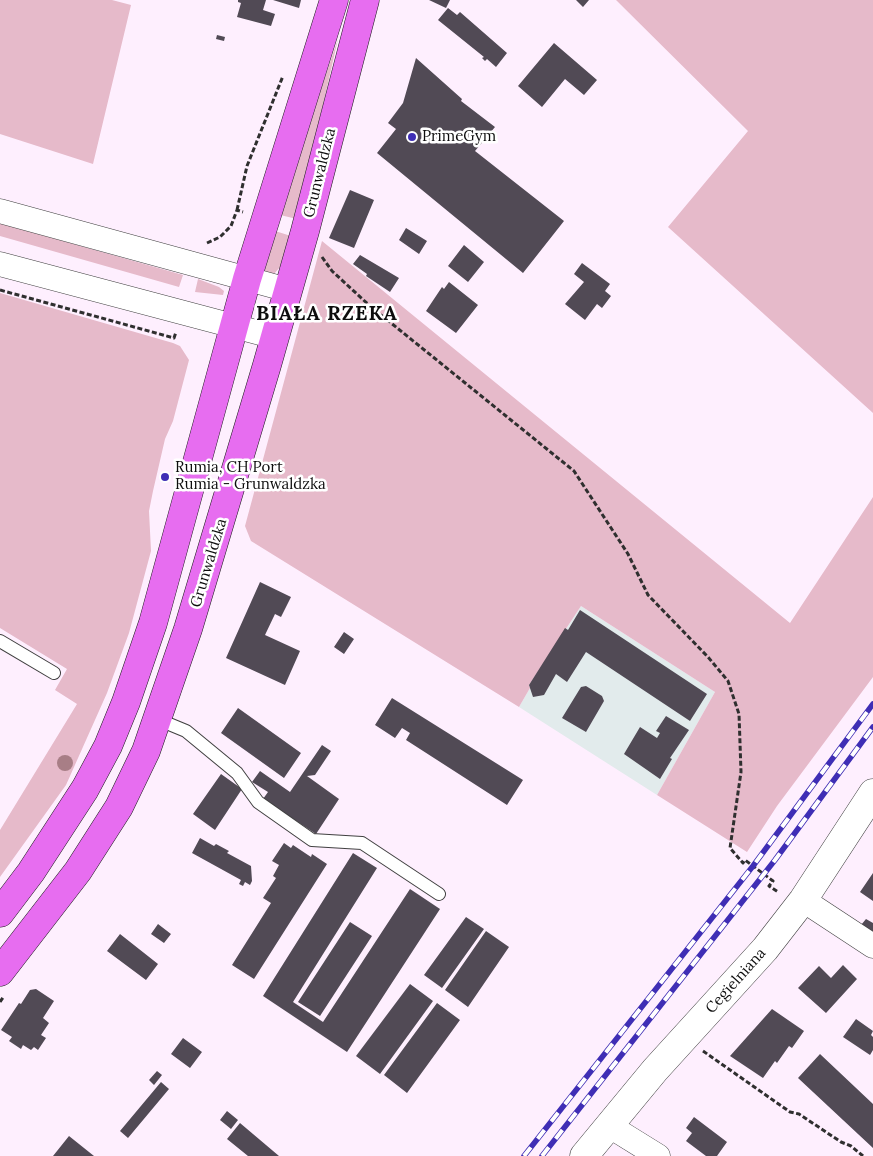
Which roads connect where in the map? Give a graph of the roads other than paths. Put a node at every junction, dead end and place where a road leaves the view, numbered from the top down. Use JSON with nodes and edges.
{"nodes":[{"id":1,"x":334,"y":0,"type":"edge"},
{"id":2,"x":365,"y":0,"type":"edge"},
{"id":3,"x":0,"y":211,"type":"edge"},
{"id":4,"x":0,"y":264,"type":"edge"},
{"id":5,"x":247,"y":278,"type":"junction"},
{"id":6,"x":288,"y":290,"type":"junction"},
{"id":7,"x":234,"y":326,"type":"junction"},
{"id":8,"x":275,"y":337,"type":"junction"},
{"id":9,"x":0,"y":641,"type":"edge"},
{"id":10,"x":54,"y":673,"type":"dead end"},
{"id":11,"x":158,"y":719,"type":"junction"},
{"id":12,"x":873,"y":793,"type":"edge"},
{"id":13,"x":439,"y":894,"type":"dead end"},
{"id":14,"x":803,"y":900,"type":"junction"},
{"id":15,"x":0,"y":913,"type":"edge"},
{"id":16,"x":873,"y":946,"type":"edge"},
{"id":17,"x":0,"y":972,"type":"edge"},
{"id":18,"x":608,"y":1125,"type":"junction"},
{"id":19,"x":584,"y":1156,"type":"edge"},
{"id":20,"x":658,"y":1156,"type":"edge"}],
"edges":[{"from":1,"to":5,"type":"main road"},
{"from":2,"to":6,"type":"main road","name":"Grunwaldzka"},
{"from":3,"to":5,"type":"street"},
{"from":4,"to":7,"type":"street"},
{"from":5,"to":6,"type":"street"},
{"from":5,"to":7,"type":"main road"},
{"from":6,"to":8,"type":"main road","name":"Grunwaldzka"},
{"from":7,"to":8,"type":"street"},
{"from":7,"to":15,"type":"main road"},
{"from":8,"to":11,"type":"main road","name":"Grunwaldzka"},
{"from":9,"to":10,"type":"lane"},
{"from":11,"to":13,"type":"lane"},
{"from":11,"to":17,"type":"main road","name":"Grunwaldzka"},
{"from":12,"to":14,"type":"street","name":"Cegielniana"},
{"from":14,"to":16,"type":"street"},
{"from":14,"to":18,"type":"street","name":"Cegielniana"},
{"from":18,"to":19,"type":"street","name":"Cegielniana"},
{"from":18,"to":20,"type":"street"}]}
